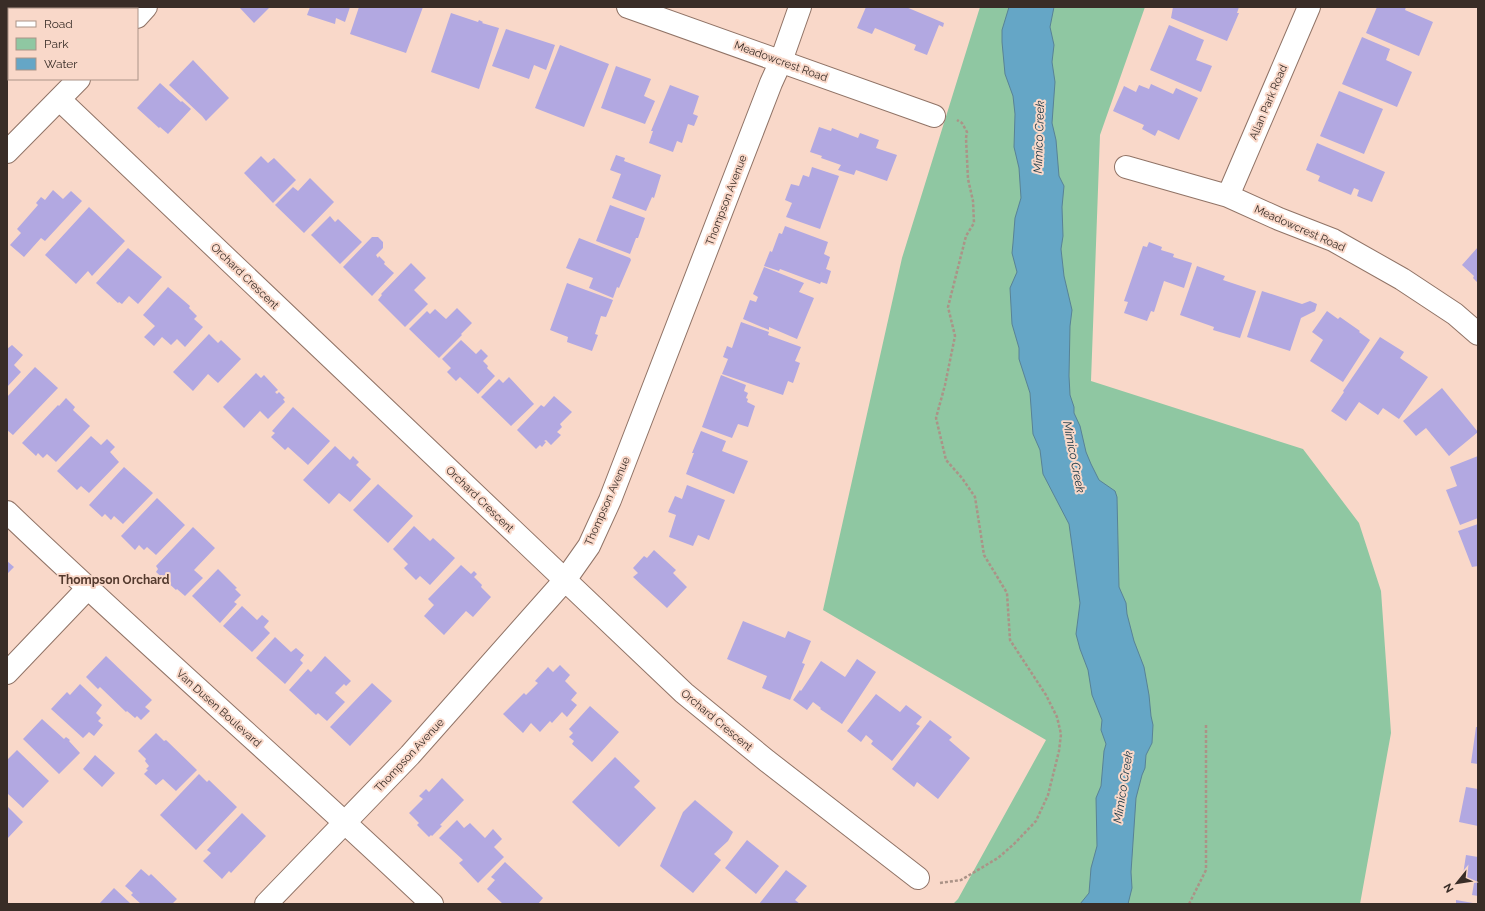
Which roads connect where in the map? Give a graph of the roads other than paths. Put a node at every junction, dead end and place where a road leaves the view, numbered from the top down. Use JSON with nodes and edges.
{"nodes":[{"id":1,"x":146,"y":7,"type":"edge"},
{"id":2,"x":628,"y":7,"type":"edge"},
{"id":3,"x":800,"y":7,"type":"edge"},
{"id":4,"x":1309,"y":7,"type":"edge"},
{"id":5,"x":138,"y":16,"type":"edge"},
{"id":6,"x":781,"y":61,"type":"junction"},
{"id":7,"x":78,"y":80,"type":"edge"},
{"id":8,"x":60,"y":100,"type":"junction"},
{"id":9,"x":934,"y":116,"type":"road end"},
{"id":10,"x":7,"y":152,"type":"edge"},
{"id":11,"x":1126,"y":167,"type":"dead end"},
{"id":12,"x":1228,"y":196,"type":"junction"},
{"id":13,"x":1478,"y":334,"type":"edge"},
{"id":14,"x":7,"y":512,"type":"edge"},
{"id":15,"x":565,"y":580,"type":"junction"},
{"id":16,"x":87,"y":589,"type":"junction"},
{"id":17,"x":7,"y":673,"type":"edge"},
{"id":18,"x":345,"y":822,"type":"junction"},
{"id":19,"x":918,"y":878,"type":"road end"},
{"id":20,"x":266,"y":904,"type":"edge"},
{"id":21,"x":432,"y":904,"type":"edge"}],
"edges":[{"from":1,"to":5,"type":"street"},
{"from":2,"to":6,"type":"street","name":"Meadowcrest Road"},
{"from":3,"to":6,"type":"street","name":"Thompson Avenue"},
{"from":4,"to":12,"type":"street","name":"Allan Park Road"},
{"from":6,"to":9,"type":"street","name":"Meadowcrest Road"},
{"from":6,"to":15,"type":"street","name":"Thompson Avenue"},
{"from":7,"to":8,"type":"street"},
{"from":8,"to":10,"type":"street"},
{"from":8,"to":15,"type":"street","name":"Orchard Crescent"},
{"from":11,"to":12,"type":"street","name":"Meadowcrest Road"},
{"from":12,"to":13,"type":"street","name":"Meadowcrest Road"},
{"from":14,"to":16,"type":"street","name":"Van Dusen Boulevard"},
{"from":15,"to":18,"type":"street","name":"Thompson Avenue"},
{"from":15,"to":19,"type":"street","name":"Orchard Crescent"},
{"from":16,"to":17,"type":"street"},
{"from":16,"to":18,"type":"street","name":"Van Dusen Boulevard"},
{"from":18,"to":20,"type":"street","name":"Thompson Avenue"},
{"from":18,"to":21,"type":"street","name":"Van Dusen Boulevard"}]}
